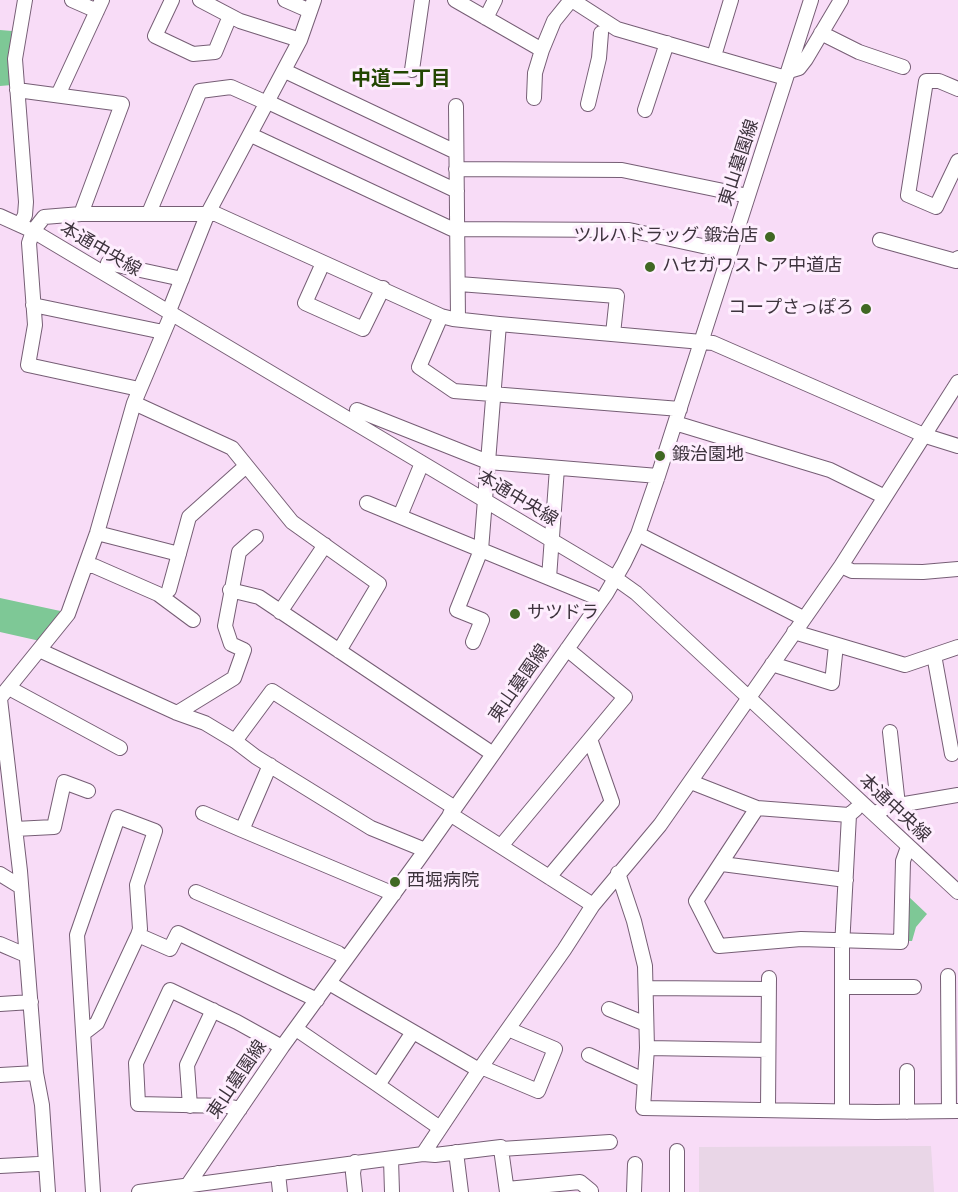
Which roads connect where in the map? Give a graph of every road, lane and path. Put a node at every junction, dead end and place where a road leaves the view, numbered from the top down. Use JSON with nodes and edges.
{"nodes":[{"id":1,"x":24,"y":0,"type":"edge"},
{"id":2,"x":72,"y":0,"type":"edge"},
{"id":3,"x":172,"y":0,"type":"edge"},
{"id":4,"x":200,"y":0,"type":"edge"},
{"id":5,"x":285,"y":0,"type":"edge"},
{"id":6,"x":422,"y":0,"type":"edge"},
{"id":7,"x":455,"y":0,"type":"edge"},
{"id":8,"x":495,"y":0,"type":"edge"},
{"id":9,"x":572,"y":0,"type":"edge"},
{"id":10,"x":731,"y":0,"type":"edge"},
{"id":11,"x":811,"y":0,"type":"edge"},
{"id":12,"x":841,"y":0,"type":"edge"},
{"id":13,"x":99,"y":6,"type":"edge"},
{"id":14,"x":312,"y":6,"type":"edge"},
{"id":15,"x":230,"y":16,"type":"junction"},
{"id":16,"x":486,"y":18,"type":"junction"},
{"id":17,"x":602,"y":33,"type":"dead end"},
{"id":18,"x":822,"y":33,"type":"junction"},
{"id":19,"x":300,"y":40,"type":"junction"},
{"id":20,"x":668,"y":43,"type":"junction"},
{"id":21,"x":542,"y":50,"type":"junction"},
{"id":22,"x":714,"y":56,"type":"junction"},
{"id":23,"x":903,"y":67,"type":"dead end"},
{"id":24,"x":412,"y":70,"type":"dead end"},
{"id":25,"x":285,"y":71,"type":"junction"},
{"id":26,"x":787,"y":74,"type":"junction"},
{"id":27,"x":958,"y":89,"type":"edge"},
{"id":28,"x":17,"y":90,"type":"junction"},
{"id":29,"x":58,"y":95,"type":"junction"},
{"id":30,"x":534,"y":98,"type":"dead end"},
{"id":31,"x":268,"y":103,"type":"junction"},
{"id":32,"x":588,"y":104,"type":"dead end"},
{"id":33,"x":456,"y":106,"type":"dead end"},
{"id":34,"x":645,"y":110,"type":"dead end"},
{"id":35,"x":251,"y":135,"type":"junction"},
{"id":36,"x":456,"y":152,"type":"junction"},
{"id":37,"x":958,"y":161,"type":"edge"},
{"id":38,"x":456,"y":169,"type":"junction"},
{"id":39,"x":457,"y":191,"type":"junction"},
{"id":40,"x":748,"y":196,"type":"junction"},
{"id":41,"x":148,"y":213,"type":"junction"},
{"id":42,"x":208,"y":213,"type":"junction"},
{"id":43,"x":81,"y":214,"type":"junction"},
{"id":44,"x":0,"y":216,"type":"edge"},
{"id":45,"x":20,"y":225,"type":"junction"},
{"id":46,"x":457,"y":229,"type":"junction"},
{"id":47,"x":33,"y":231,"type":"junction"},
{"id":48,"x":880,"y":240,"type":"dead end"},
{"id":49,"x":730,"y":252,"type":"junction"},
{"id":50,"x":958,"y":258,"type":"edge"},
{"id":51,"x":108,"y":263,"type":"dead end"},
{"id":52,"x":324,"y":263,"type":"junction"},
{"id":53,"x":182,"y":279,"type":"junction"},
{"id":54,"x":459,"y":284,"type":"junction"},
{"id":55,"x":383,"y":288,"type":"junction"},
{"id":56,"x":33,"y":305,"type":"junction"},
{"id":57,"x":170,"y":312,"type":"junction"},
{"id":58,"x":441,"y":316,"type":"junction"},
{"id":59,"x":458,"y":320,"type":"junction"},
{"id":60,"x":499,"y":324,"type":"junction"},
{"id":61,"x":163,"y":332,"type":"junction"},
{"id":62,"x":613,"y":334,"type":"junction"},
{"id":63,"x":702,"y":340,"type":"junction"},
{"id":64,"x":958,"y":382,"type":"edge"},
{"id":65,"x":139,"y":389,"type":"junction"},
{"id":66,"x":494,"y":393,"type":"junction"},
{"id":67,"x":134,"y":403,"type":"junction"},
{"id":68,"x":680,"y":409,"type":"junction"},
{"id":69,"x":357,"y":410,"type":"dead end"},
{"id":70,"x":675,"y":423,"type":"junction"},
{"id":71,"x":926,"y":435,"type":"junction"},
{"id":72,"x":958,"y":446,"type":"edge"},
{"id":73,"x":488,"y":462,"type":"junction"},
{"id":74,"x":422,"y":463,"type":"junction"},
{"id":75,"x":246,"y":466,"type":"junction"},
{"id":76,"x":556,"y":468,"type":"junction"},
{"id":77,"x":658,"y":476,"type":"junction"},
{"id":78,"x":885,"y":497,"type":"junction"},
{"id":79,"x":485,"y":500,"type":"junction"},
{"id":80,"x":367,"y":503,"type":"dead end"},
{"id":81,"x":400,"y":516,"type":"junction"},
{"id":82,"x":97,"y":533,"type":"junction"},
{"id":83,"x":638,"y":534,"type":"junction"},
{"id":84,"x":256,"y":537,"type":"dead end"},
{"id":85,"x":551,"y":540,"type":"junction"},
{"id":86,"x":325,"y":545,"type":"junction"},
{"id":87,"x":481,"y":549,"type":"junction"},
{"id":88,"x":179,"y":554,"type":"junction"},
{"id":89,"x":86,"y":566,"type":"junction"},
{"id":90,"x":841,"y":566,"type":"junction"},
{"id":91,"x":958,"y":568,"type":"edge"},
{"id":92,"x":549,"y":578,"type":"junction"},
{"id":93,"x":615,"y":578,"type":"junction"},
{"id":94,"x":169,"y":590,"type":"dead end"},
{"id":95,"x":230,"y":590,"type":"junction"},
{"id":96,"x":593,"y":596,"type":"dead end"},
{"id":97,"x":280,"y":612,"type":"junction"},
{"id":98,"x":803,"y":618,"type":"junction"},
{"id":99,"x":193,"y":620,"type":"dead end"},
{"id":100,"x":794,"y":632,"type":"junction"},
{"id":101,"x":473,"y":642,"type":"dead end"},
{"id":102,"x":836,"y":645,"type":"junction"},
{"id":103,"x":958,"y":647,"type":"edge"},
{"id":104,"x":567,"y":649,"type":"junction"},
{"id":105,"x":39,"y":650,"type":"junction"},
{"id":106,"x":339,"y":651,"type":"junction"},
{"id":107,"x":934,"y":656,"type":"junction"},
{"id":108,"x":772,"y":664,"type":"junction"},
{"id":109,"x":3,"y":695,"type":"edge"},
{"id":110,"x":748,"y":698,"type":"junction"},
{"id":111,"x":177,"y":713,"type":"junction"},
{"id":112,"x":1,"y":723,"type":"edge"},
{"id":113,"x":890,"y":732,"type":"dead end"},
{"id":114,"x":590,"y":739,"type":"junction"},
{"id":115,"x":235,"y":741,"type":"junction"},
{"id":116,"x":120,"y":748,"type":"dead end"},
{"id":117,"x":493,"y":754,"type":"junction"},
{"id":118,"x":951,"y":754,"type":"dead end"},
{"id":119,"x":270,"y":765,"type":"junction"},
{"id":120,"x":691,"y":782,"type":"junction"},
{"id":121,"x":88,"y":791,"type":"dead end"},
{"id":122,"x":958,"y":795,"type":"edge"},
{"id":123,"x":862,"y":803,"type":"junction"},
{"id":124,"x":898,"y":805,"type":"junction"},
{"id":125,"x":757,"y":808,"type":"junction"},
{"id":126,"x":452,"y":811,"type":"junction"},
{"id":127,"x":203,"y":813,"type":"dead end"},
{"id":128,"x":874,"y":814,"type":"junction"},
{"id":129,"x":849,"y":815,"type":"junction"},
{"id":130,"x":15,"y":829,"type":"junction"},
{"id":131,"x":242,"y":830,"type":"junction"},
{"id":132,"x":501,"y":846,"type":"junction"},
{"id":133,"x":908,"y":846,"type":"junction"},
{"id":134,"x":425,"y":850,"type":"junction"},
{"id":135,"x":722,"y":864,"type":"junction"},
{"id":136,"x":618,"y":873,"type":"junction"},
{"id":137,"x":0,"y":874,"type":"edge"},
{"id":138,"x":549,"y":877,"type":"junction"},
{"id":139,"x":846,"y":880,"type":"junction"},
{"id":140,"x":21,"y":887,"type":"junction"},
{"id":141,"x":196,"y":892,"type":"dead end"},
{"id":142,"x":958,"y":892,"type":"edge"},
{"id":143,"x":394,"y":894,"type":"junction"},
{"id":144,"x":593,"y":905,"type":"junction"},
{"id":145,"x":138,"y":935,"type":"junction"},
{"id":146,"x":843,"y":940,"type":"junction"},
{"id":147,"x":0,"y":944,"type":"edge"},
{"id":148,"x":21,"y":953,"type":"dead end"},
{"id":149,"x":346,"y":959,"type":"junction"},
{"id":150,"x":948,"y":976,"type":"dead end"},
{"id":151,"x":329,"y":983,"type":"junction"},
{"id":152,"x":842,"y":987,"type":"junction"},
{"id":153,"x":914,"y":987,"type":"dead end"},
{"id":154,"x":646,"y":988,"type":"junction"},
{"id":155,"x":317,"y":1000,"type":"junction"},
{"id":156,"x":31,"y":1002,"type":"junction"},
{"id":157,"x":0,"y":1004,"type":"edge"},
{"id":158,"x":609,"y":1009,"type":"dead end"},
{"id":159,"x":213,"y":1010,"type":"junction"},
{"id":160,"x":646,"y":1024,"type":"junction"},
{"id":161,"x":296,"y":1029,"type":"junction"},
{"id":162,"x":508,"y":1029,"type":"junction"},
{"id":163,"x":413,"y":1032,"type":"junction"},
{"id":164,"x":84,"y":1033,"type":"junction"},
{"id":165,"x":282,"y":1047,"type":"junction"},
{"id":166,"x":647,"y":1048,"type":"junction"},
{"id":167,"x":768,"y":1050,"type":"junction"},
{"id":168,"x":589,"y":1055,"type":"dead end"},
{"id":169,"x":480,"y":1069,"type":"junction"},
{"id":170,"x":907,"y":1071,"type":"dead end"},
{"id":171,"x":36,"y":1073,"type":"junction"},
{"id":172,"x":0,"y":1075,"type":"edge"},
{"id":173,"x":644,"y":1080,"type":"junction"},
{"id":174,"x":378,"y":1085,"type":"junction"},
{"id":175,"x":190,"y":1106,"type":"junction"},
{"id":176,"x":240,"y":1109,"type":"junction"},
{"id":177,"x":768,"y":1109,"type":"junction"},
{"id":178,"x":842,"y":1110,"type":"junction"},
{"id":179,"x":954,"y":1111,"type":"edge"},
{"id":180,"x":907,"y":1112,"type":"junction"},
{"id":181,"x":440,"y":1128,"type":"junction"},
{"id":182,"x":610,"y":1142,"type":"dead end"},
{"id":183,"x":501,"y":1149,"type":"junction"},
{"id":184,"x":677,"y":1151,"type":"dead end"},
{"id":185,"x":456,"y":1152,"type":"junction"},
{"id":186,"x":423,"y":1154,"type":"junction"},
{"id":187,"x":391,"y":1158,"type":"junction"},
{"id":188,"x":355,"y":1162,"type":"junction"},
{"id":189,"x":38,"y":1164,"type":"dead end"},
{"id":190,"x":635,"y":1164,"type":"dead end"},
{"id":191,"x":0,"y":1166,"type":"edge"},
{"id":192,"x":278,"y":1173,"type":"junction"},
{"id":193,"x":185,"y":1189,"type":"edge"},
{"id":194,"x":507,"y":1190,"type":"edge"},
{"id":195,"x":591,"y":1191,"type":"edge"},
{"id":196,"x":48,"y":1192,"type":"edge"},
{"id":197,"x":93,"y":1192,"type":"edge"},
{"id":198,"x":139,"y":1192,"type":"edge"},
{"id":199,"x":280,"y":1192,"type":"edge"},
{"id":200,"x":355,"y":1192,"type":"edge"},
{"id":201,"x":392,"y":1192,"type":"edge"},
{"id":202,"x":461,"y":1192,"type":"edge"},
{"id":203,"x":634,"y":1192,"type":"edge"},
{"id":204,"x":677,"y":1192,"type":"edge"}],
"edges":[{"from":1,"to":28,"type":"street"},
{"from":2,"to":13,"type":"street"},
{"from":3,"to":15,"type":"street"},
{"from":4,"to":15,"type":"street"},
{"from":5,"to":14,"type":"street"},
{"from":6,"to":24,"type":"street"},
{"from":7,"to":16,"type":"street"},
{"from":8,"to":16,"type":"street"},
{"from":9,"to":20,"type":"street"},
{"from":9,"to":21,"type":"street"},
{"from":10,"to":22,"type":"street"},
{"from":11,"to":26,"type":"street","name":"東山墓園線"},
{"from":12,"to":18,"type":"street"},
{"from":13,"to":29,"type":"street"},
{"from":14,"to":19,"type":"street"},
{"from":15,"to":19,"type":"street"},
{"from":16,"to":21,"type":"street"},
{"from":17,"to":32,"type":"street"},
{"from":18,"to":23,"type":"street"},
{"from":18,"to":26,"type":"street"},
{"from":19,"to":25,"type":"street"},
{"from":20,"to":22,"type":"street"},
{"from":20,"to":34,"type":"street"},
{"from":21,"to":30,"type":"street"},
{"from":22,"to":26,"type":"street"},
{"from":25,"to":31,"type":"street"},
{"from":25,"to":36,"type":"street"},
{"from":26,"to":40,"type":"street","name":"東山墓園線"},
{"from":27,"to":37,"type":"street"},
{"from":28,"to":29,"type":"street"},
{"from":28,"to":45,"type":"street"},
{"from":29,"to":43,"type":"street"},
{"from":31,"to":35,"type":"street"},
{"from":31,"to":39,"type":"street"},
{"from":31,"to":41,"type":"street"},
{"from":33,"to":36,"type":"street"},
{"from":35,"to":42,"type":"street"},
{"from":35,"to":46,"type":"street"},
{"from":36,"to":38,"type":"street"},
{"from":38,"to":39,"type":"street"},
{"from":38,"to":40,"type":"street"},
{"from":39,"to":46,"type":"street"},
{"from":40,"to":49,"type":"street","name":"東山墓園線"},
{"from":41,"to":42,"type":"street"},
{"from":41,"to":43,"type":"street"},
{"from":42,"to":52,"type":"street"},
{"from":42,"to":53,"type":"street"},
{"from":43,"to":47,"type":"street"},
{"from":44,"to":45,"type":"street","name":"本通中央線"},
{"from":45,"to":47,"type":"street","name":"本通中央線"},
{"from":46,"to":49,"type":"street"},
{"from":46,"to":54,"type":"street"},
{"from":47,"to":56,"type":"street"},
{"from":47,"to":57,"type":"street","name":"本通中央線"},
{"from":48,"to":50,"type":"street"},
{"from":49,"to":63,"type":"street","name":"東山墓園線"},
{"from":51,"to":53,"type":"street"},
{"from":52,"to":55,"type":"street"},
{"from":52,"to":55,"type":"street"},
{"from":53,"to":57,"type":"street"},
{"from":54,"to":59,"type":"street"},
{"from":54,"to":62,"type":"street"},
{"from":55,"to":58,"type":"street"},
{"from":56,"to":61,"type":"street"},
{"from":56,"to":65,"type":"street"},
{"from":57,"to":61,"type":"street"},
{"from":57,"to":74,"type":"street","name":"本通中央線"},
{"from":58,"to":59,"type":"street"},
{"from":58,"to":66,"type":"street"},
{"from":59,"to":60,"type":"street"},
{"from":60,"to":62,"type":"street"},
{"from":60,"to":66,"type":"street"},
{"from":61,"to":65,"type":"street"},
{"from":62,"to":63,"type":"street"},
{"from":63,"to":68,"type":"street","name":"東山墓園線"},
{"from":63,"to":71,"type":"street"},
{"from":64,"to":71,"type":"street"},
{"from":65,"to":67,"type":"street"},
{"from":66,"to":68,"type":"street"},
{"from":66,"to":73,"type":"street"},
{"from":67,"to":75,"type":"street"},
{"from":67,"to":82,"type":"street"},
{"from":68,"to":70,"type":"street","name":"東山墓園線"},
{"from":69,"to":73,"type":"street"},
{"from":70,"to":77,"type":"street","name":"東山墓園線"},
{"from":70,"to":78,"type":"street"},
{"from":71,"to":72,"type":"street"},
{"from":71,"to":78,"type":"street"},
{"from":73,"to":76,"type":"street"},
{"from":73,"to":79,"type":"street"},
{"from":74,"to":79,"type":"street","name":"本通中央線"},
{"from":74,"to":81,"type":"street"},
{"from":75,"to":86,"type":"street"},
{"from":75,"to":88,"type":"street"},
{"from":76,"to":77,"type":"street"},
{"from":76,"to":85,"type":"street"},
{"from":77,"to":83,"type":"street","name":"東山墓園線"},
{"from":78,"to":90,"type":"street"},
{"from":79,"to":85,"type":"street","name":"本通中央線"},
{"from":79,"to":87,"type":"street"},
{"from":80,"to":81,"type":"street"},
{"from":81,"to":87,"type":"street"},
{"from":82,"to":88,"type":"street"},
{"from":82,"to":89,"type":"street"},
{"from":83,"to":93,"type":"street","name":"東山墓園線"},
{"from":83,"to":98,"type":"street"},
{"from":84,"to":95,"type":"street"},
{"from":85,"to":92,"type":"street"},
{"from":85,"to":93,"type":"street","name":"本通中央線"},
{"from":86,"to":97,"type":"street"},
{"from":86,"to":106,"type":"street"},
{"from":87,"to":92,"type":"street"},
{"from":87,"to":101,"type":"street"},
{"from":88,"to":94,"type":"street"},
{"from":89,"to":99,"type":"street"},
{"from":89,"to":105,"type":"street"},
{"from":90,"to":91,"type":"street"},
{"from":90,"to":98,"type":"street"},
{"from":92,"to":96,"type":"street"},
{"from":93,"to":104,"type":"street","name":"東山墓園線"},
{"from":93,"to":110,"type":"street","name":"本通中央線"},
{"from":95,"to":97,"type":"street"},
{"from":95,"to":111,"type":"street"},
{"from":97,"to":106,"type":"street"},
{"from":98,"to":100,"type":"street"},
{"from":100,"to":102,"type":"street"},
{"from":100,"to":108,"type":"street"},
{"from":102,"to":107,"type":"street"},
{"from":102,"to":108,"type":"street"},
{"from":103,"to":107,"type":"street"},
{"from":104,"to":114,"type":"street"},
{"from":104,"to":117,"type":"street","name":"東山墓園線"},
{"from":105,"to":109,"type":"street"},
{"from":105,"to":111,"type":"street"},
{"from":106,"to":117,"type":"street"},
{"from":107,"to":118,"type":"street"},
{"from":108,"to":110,"type":"street"},
{"from":109,"to":112,"type":"street"},
{"from":109,"to":116,"type":"street"},
{"from":110,"to":120,"type":"street"},
{"from":110,"to":123,"type":"street","name":"本通中央線"},
{"from":111,"to":115,"type":"street"},
{"from":112,"to":130,"type":"street"},
{"from":113,"to":124,"type":"street"},
{"from":114,"to":132,"type":"street"},
{"from":114,"to":138,"type":"street"},
{"from":115,"to":119,"type":"street"},
{"from":115,"to":126,"type":"street"},
{"from":117,"to":126,"type":"street","name":"東山墓園線"},
{"from":119,"to":131,"type":"street"},
{"from":119,"to":134,"type":"street"},
{"from":120,"to":125,"type":"street"},
{"from":120,"to":136,"type":"street"},
{"from":121,"to":130,"type":"street"},
{"from":122,"to":124,"type":"street"},
{"from":123,"to":128,"type":"street","name":"本通中央線"},
{"from":123,"to":129,"type":"street"},
{"from":124,"to":128,"type":"street"},
{"from":125,"to":129,"type":"street"},
{"from":125,"to":135,"type":"street"},
{"from":126,"to":132,"type":"street"},
{"from":126,"to":134,"type":"street","name":"東山墓園線"},
{"from":127,"to":131,"type":"street"},
{"from":128,"to":133,"type":"street","name":"本通中央線"},
{"from":129,"to":139,"type":"street"},
{"from":130,"to":140,"type":"street"},
{"from":131,"to":143,"type":"street"},
{"from":132,"to":138,"type":"street"},
{"from":133,"to":142,"type":"street","name":"本通中央線"},
{"from":133,"to":146,"type":"street"},
{"from":134,"to":143,"type":"street","name":"東山墓園線"},
{"from":135,"to":139,"type":"street"},
{"from":135,"to":146,"type":"street"},
{"from":136,"to":144,"type":"street"},
{"from":136,"to":154,"type":"street"},
{"from":137,"to":140,"type":"street"},
{"from":138,"to":144,"type":"street"},
{"from":139,"to":146,"type":"street"},
{"from":140,"to":156,"type":"street"},
{"from":141,"to":149,"type":"street"},
{"from":143,"to":149,"type":"street","name":"東山墓園線"},
{"from":144,"to":162,"type":"street"},
{"from":145,"to":155,"type":"street"},
{"from":145,"to":164,"type":"street"},
{"from":145,"to":164,"type":"street"},
{"from":146,"to":152,"type":"street"},
{"from":147,"to":148,"type":"street"},
{"from":149,"to":151,"type":"street","name":"東山墓園線"},
{"from":150,"to":179,"type":"street"},
{"from":151,"to":155,"type":"street","name":"東山墓園線"},
{"from":151,"to":163,"type":"street"},
{"from":152,"to":153,"type":"street"},
{"from":152,"to":178,"type":"street"},
{"from":154,"to":160,"type":"street"},
{"from":154,"to":167,"type":"street"},
{"from":155,"to":161,"type":"street","name":"東山墓園線"},
{"from":156,"to":157,"type":"street"},
{"from":156,"to":171,"type":"street"},
{"from":158,"to":160,"type":"street"},
{"from":159,"to":165,"type":"street"},
{"from":159,"to":175,"type":"street"},
{"from":159,"to":175,"type":"street"},
{"from":160,"to":166,"type":"street"},
{"from":161,"to":165,"type":"street","name":"東山墓園線"},
{"from":161,"to":174,"type":"street"},
{"from":162,"to":169,"type":"street"},
{"from":162,"to":169,"type":"street"},
{"from":163,"to":169,"type":"street"},
{"from":163,"to":174,"type":"street"},
{"from":164,"to":197,"type":"street"},
{"from":165,"to":176,"type":"street","name":"東山墓園線"},
{"from":166,"to":167,"type":"street"},
{"from":166,"to":173,"type":"street"},
{"from":167,"to":177,"type":"street"},
{"from":168,"to":173,"type":"street"},
{"from":169,"to":181,"type":"street"},
{"from":170,"to":180,"type":"street"},
{"from":171,"to":172,"type":"street"},
{"from":171,"to":196,"type":"street"},
{"from":173,"to":177,"type":"street"},
{"from":174,"to":181,"type":"street"},
{"from":175,"to":176,"type":"street"},
{"from":176,"to":193,"type":"street","name":"東山墓園線"},
{"from":177,"to":178,"type":"street"},
{"from":178,"to":180,"type":"street"},
{"from":179,"to":180,"type":"street"},
{"from":181,"to":186,"type":"street"},
{"from":182,"to":183,"type":"street"},
{"from":183,"to":185,"type":"street"},
{"from":183,"to":194,"type":"street"},
{"from":184,"to":204,"type":"street"},
{"from":185,"to":186,"type":"street"},
{"from":185,"to":202,"type":"street"},
{"from":186,"to":187,"type":"street"},
{"from":187,"to":188,"type":"street"},
{"from":187,"to":201,"type":"street"},
{"from":188,"to":192,"type":"street"},
{"from":188,"to":200,"type":"street"},
{"from":189,"to":191,"type":"street"},
{"from":190,"to":203,"type":"street"},
{"from":192,"to":193,"type":"street"},
{"from":192,"to":199,"type":"street"},
{"from":193,"to":198,"type":"street"},
{"from":194,"to":195,"type":"street"}]}
